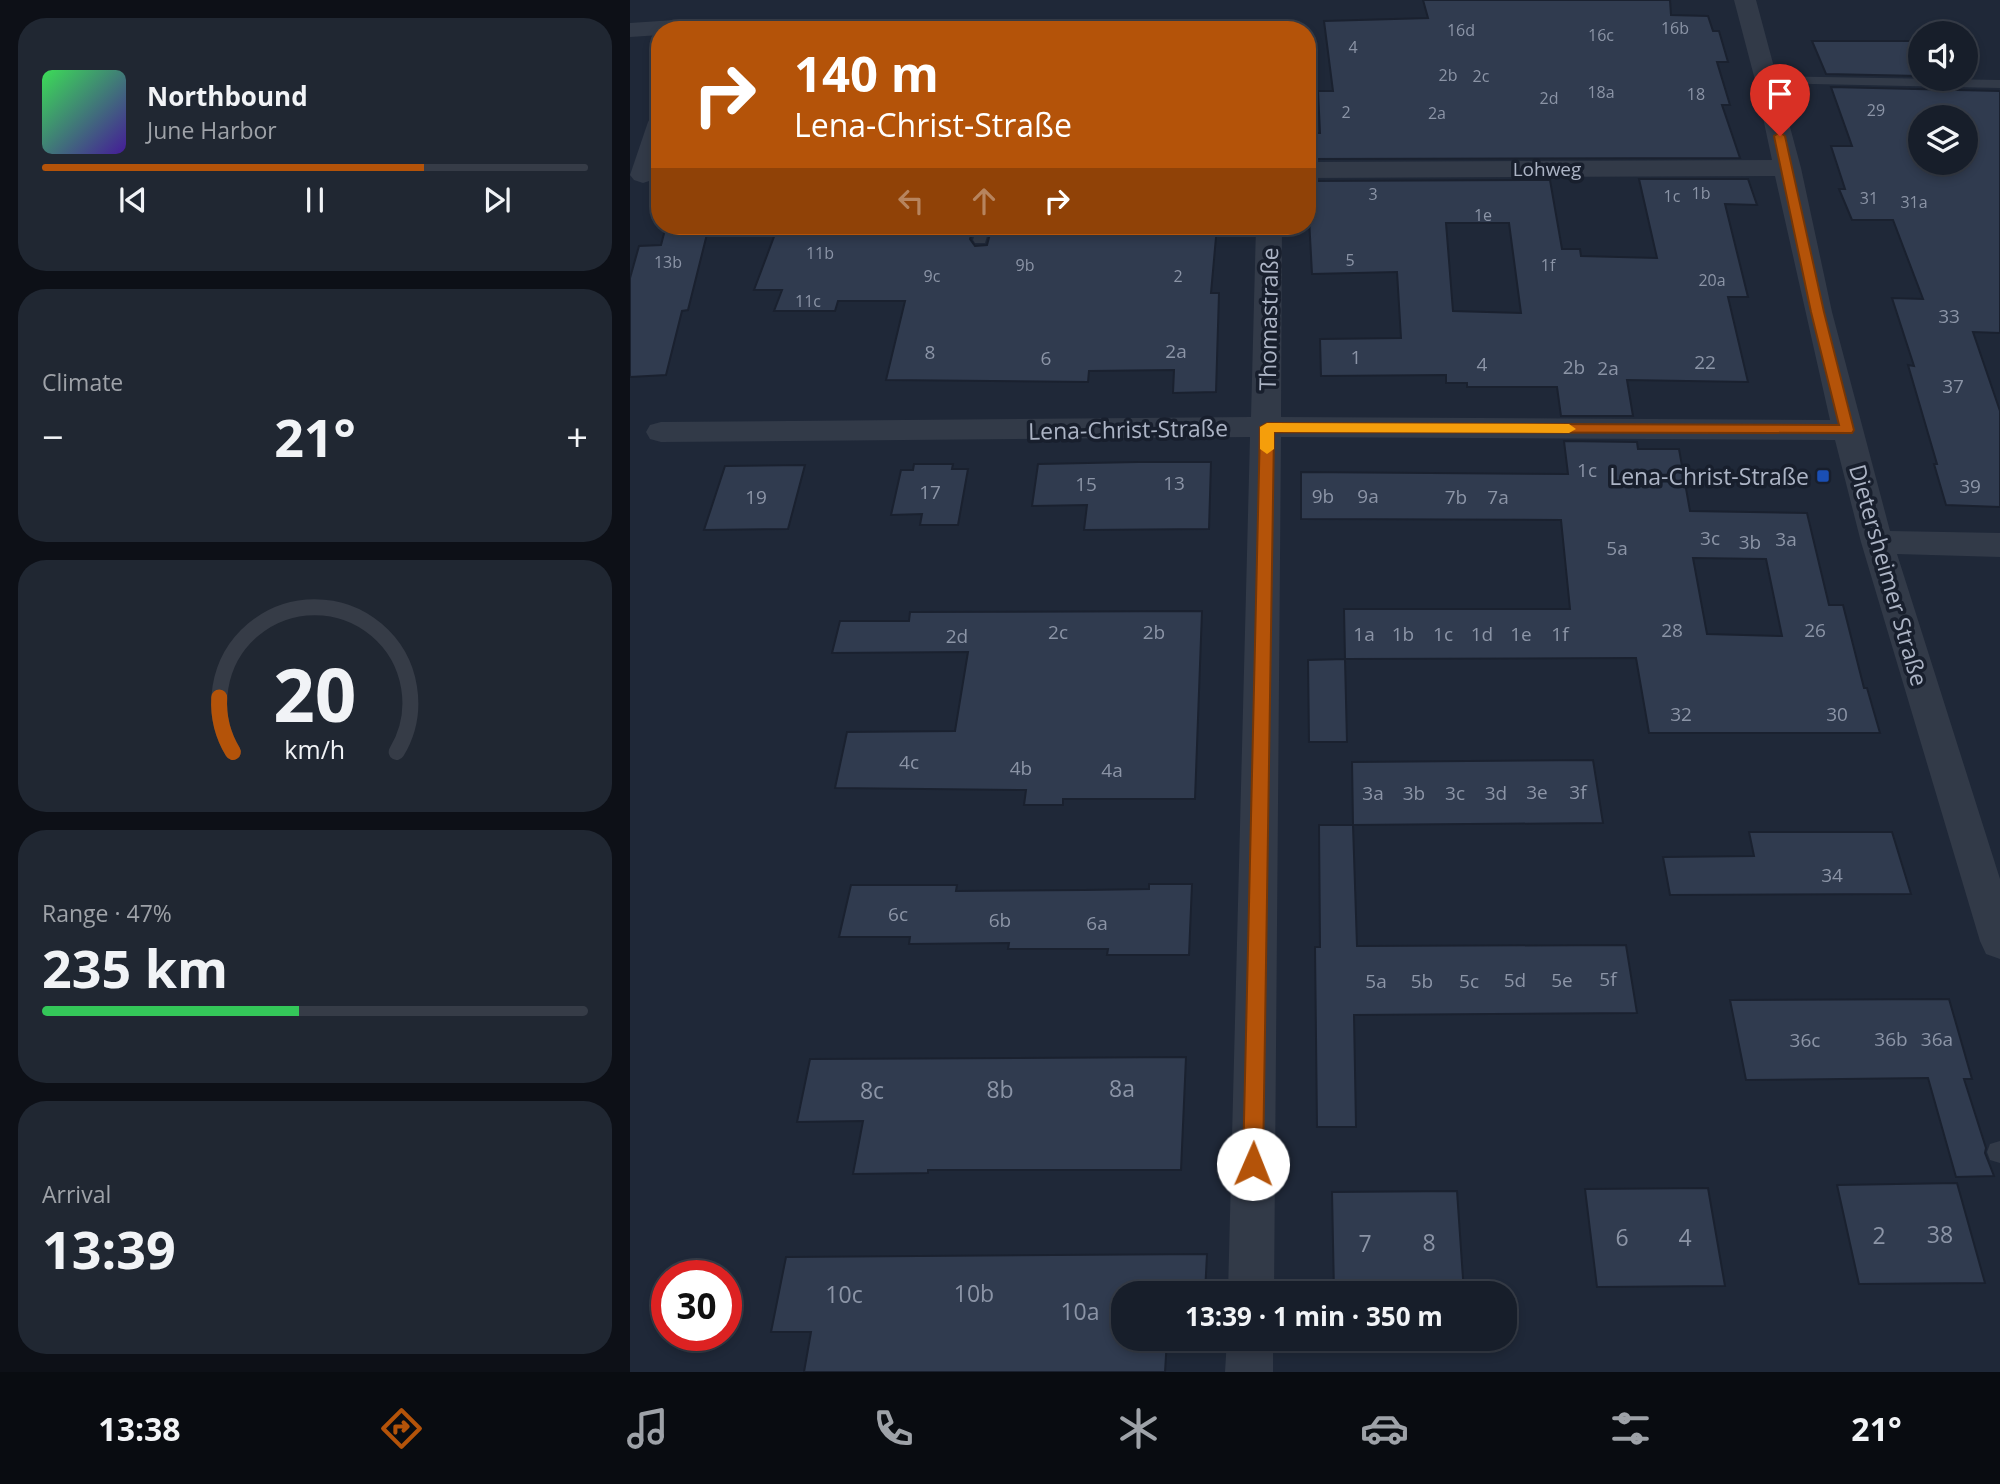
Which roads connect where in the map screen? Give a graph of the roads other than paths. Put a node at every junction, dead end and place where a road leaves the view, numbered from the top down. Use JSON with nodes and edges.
{"nodes":[{"id":1,"x":697,"y":0,"type":"edge"},
{"id":2,"x":1745,"y":0,"type":"edge"},
{"id":3,"x":692,"y":21,"type":"edge"},
{"id":4,"x":651,"y":29,"type":"edge"},
{"id":5,"x":630,"y":30,"type":"edge"},
{"id":6,"x":1767,"y":80,"type":"junction"},
{"id":7,"x":2000,"y":84,"type":"edge"},
{"id":8,"x":651,"y":152,"type":"edge"},
{"id":9,"x":1788,"y":168,"type":"junction"},
{"id":10,"x":1316,"y":170,"type":"edge"},
{"id":11,"x":644,"y":175,"type":"edge"},
{"id":12,"x":981,"y":235,"type":"edge"},
{"id":13,"x":1269,"y":235,"type":"edge"},
{"id":14,"x":980,"y":240,"type":"dead end"},
{"id":15,"x":1267,"y":427,"type":"junction"},
{"id":16,"x":1847,"y":430,"type":"junction"},
{"id":17,"x":661,"y":432,"type":"dead end"},
{"id":18,"x":1877,"y":542,"type":"junction"},
{"id":19,"x":2000,"y":545,"type":"edge"},
{"id":20,"x":2000,"y":941,"type":"edge"},
{"id":21,"x":1251,"y":1281,"type":"edge"},
{"id":22,"x":1250,"y":1351,"type":"edge"},
{"id":23,"x":1249,"y":1372,"type":"edge"}],
"edges":[{"from":1,"to":3,"type":"street"},
{"from":2,"to":6,"type":"street","name":"Dietersheimer Straße"},
{"from":4,"to":5,"type":"street"},
{"from":6,"to":7,"type":"lane"},
{"from":6,"to":9,"type":"street","name":"Dietersheimer Straße"},
{"from":8,"to":11,"type":"street"},
{"from":9,"to":10,"type":"street","name":"Lohweg"},
{"from":9,"to":16,"type":"street","name":"Dietersheimer Straße"},
{"from":12,"to":14,"type":"lane"},
{"from":13,"to":15,"type":"street","name":"Thomastraße"},
{"from":15,"to":16,"type":"street","name":"Lena-Christ-Straße"},
{"from":15,"to":17,"type":"street","name":"Lena-Christ-Straße"},
{"from":15,"to":21,"type":"street","name":"Thomastraße"},
{"from":16,"to":18,"type":"street","name":"Dietersheimer Straße"},
{"from":18,"to":19,"type":"street"},
{"from":18,"to":20,"type":"street","name":"Dietersheimer Straße"},
{"from":22,"to":23,"type":"street"}]}
